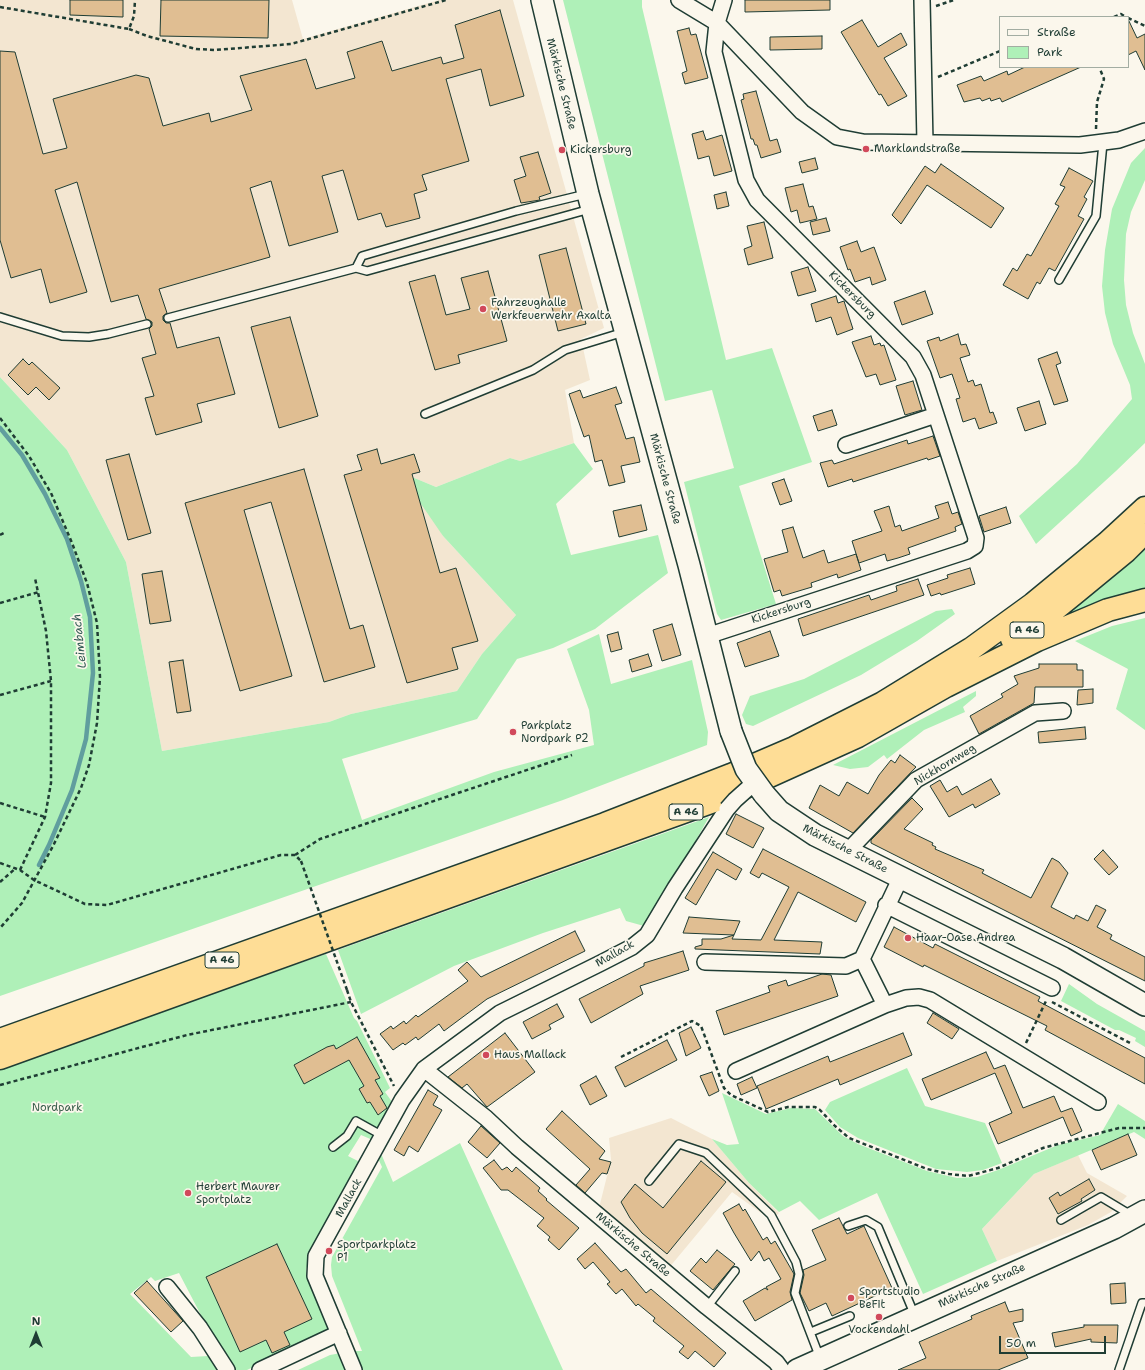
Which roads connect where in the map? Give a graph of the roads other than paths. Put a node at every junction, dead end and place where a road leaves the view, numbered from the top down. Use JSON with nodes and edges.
{"nodes":[{"id":1,"x":542,"y":0,"type":"edge"},
{"id":2,"x":679,"y":0,"type":"edge"},
{"id":3,"x":724,"y":0,"type":"edge"},
{"id":4,"x":922,"y":0,"type":"edge"},
{"id":5,"x":718,"y":23,"type":"junction"},
{"id":6,"x":1145,"y":131,"type":"edge"},
{"id":7,"x":924,"y":143,"type":"junction"},
{"id":8,"x":1099,"y":143,"type":"junction"},
{"id":9,"x":590,"y":201,"type":"junction"},
{"id":10,"x":356,"y":268,"type":"junction"},
{"id":11,"x":1059,"y":280,"type":"dead end"},
{"id":12,"x":0,"y":316,"type":"edge"},
{"id":13,"x":168,"y":318,"type":"dead end"},
{"id":14,"x":147,"y":324,"type":"dead end"},
{"id":15,"x":624,"y":332,"type":"junction"},
{"id":16,"x":424,"y":414,"type":"dead end"},
{"id":17,"x":936,"y":415,"type":"junction"},
{"id":18,"x":846,"y":445,"type":"dead end"},
{"id":19,"x":1145,"y":508,"type":"edge"},
{"id":20,"x":1145,"y":532,"type":"edge"},
{"id":21,"x":1145,"y":600,"type":"edge"},
{"id":22,"x":707,"y":636,"type":"junction"},
{"id":23,"x":1063,"y":711,"type":"dead end"},
{"id":24,"x":897,"y":713,"type":"junction"},
{"id":25,"x":759,"y":789,"type":"junction"},
{"id":26,"x":847,"y":852,"type":"junction"},
{"id":27,"x":901,"y":877,"type":"junction"},
{"id":28,"x":886,"y":905,"type":"junction"},
{"id":29,"x":862,"y":959,"type":"junction"},
{"id":30,"x":705,"y":962,"type":"dead end"},
{"id":31,"x":1052,"y":988,"type":"dead end"},
{"id":32,"x":885,"y":1005,"type":"junction"},
{"id":33,"x":1145,"y":1005,"type":"edge"},
{"id":34,"x":0,"y":1040,"type":"edge"},
{"id":35,"x":0,"y":1058,"type":"edge"},
{"id":36,"x":424,"y":1069,"type":"junction"},
{"id":37,"x":736,"y":1071,"type":"dead end"},
{"id":38,"x":1098,"y":1102,"type":"dead end"},
{"id":39,"x":384,"y":1136,"type":"junction"},
{"id":40,"x":334,"y":1147,"type":"dead end"},
{"id":41,"x":649,"y":1181,"type":"dead end"},
{"id":42,"x":1140,"y":1214,"type":"edge"},
{"id":43,"x":1061,"y":1220,"type":"dead end"},
{"id":44,"x":848,"y":1226,"type":"dead end"},
{"id":45,"x":735,"y":1270,"type":"dead end"},
{"id":46,"x":167,"y":1287,"type":"dead end"},
{"id":47,"x":1145,"y":1303,"type":"edge"},
{"id":48,"x":707,"y":1307,"type":"junction"},
{"id":49,"x":850,"y":1316,"type":"dead end"},
{"id":50,"x":915,"y":1316,"type":"junction"},
{"id":51,"x":811,"y":1332,"type":"junction"},
{"id":52,"x":339,"y":1333,"type":"junction"},
{"id":53,"x":820,"y":1358,"type":"junction"},
{"id":54,"x":227,"y":1370,"type":"edge"},
{"id":55,"x":260,"y":1370,"type":"edge"},
{"id":56,"x":354,"y":1370,"type":"edge"},
{"id":57,"x":782,"y":1370,"type":"edge"},
{"id":58,"x":796,"y":1370,"type":"edge"},
{"id":59,"x":1119,"y":1370,"type":"edge"}],
"edges":[{"from":1,"to":9,"type":"main road","name":"Märkische Straße"},
{"from":2,"to":5,"type":"street"},
{"from":3,"to":5,"type":"street"},
{"from":4,"to":7,"type":"street"},
{"from":5,"to":7,"type":"street"},
{"from":5,"to":17,"type":"street","name":"Kickersburg"},
{"from":6,"to":8,"type":"street"},
{"from":7,"to":8,"type":"street"},
{"from":8,"to":11,"type":"lane"},
{"from":9,"to":10,"type":"lane"},
{"from":9,"to":10,"type":"lane"},
{"from":9,"to":15,"type":"main road","name":"Märkische Straße"},
{"from":10,"to":13,"type":"lane"},
{"from":12,"to":14,"type":"lane"},
{"from":15,"to":16,"type":"lane"},
{"from":15,"to":22,"type":"main road","name":"Märkische Straße"},
{"from":17,"to":18,"type":"street"},
{"from":17,"to":22,"type":"street","name":"Kickersburg"},
{"from":19,"to":34,"type":"highway","number":"A 46"},
{"from":20,"to":24,"type":"highway","number":"A 46"},
{"from":21,"to":24,"type":"highway"},
{"from":22,"to":25,"type":"main road","name":"Märkische Straße","bridge":true},
{"from":23,"to":26,"type":"street","name":"Nickhornweg"},
{"from":24,"to":35,"type":"highway","number":"A 46"},
{"from":25,"to":26,"type":"main road","name":"Märkische Straße"},
{"from":25,"to":36,"type":"street","name":"Mallack","bridge":true},
{"from":26,"to":27,"type":"main road","name":"Märkische Straße"},
{"from":27,"to":28,"type":"street","name":"Märkische Straße"},
{"from":27,"to":33,"type":"main road","name":"Märkische Straße"},
{"from":28,"to":29,"type":"street","name":"Märkische Straße"},
{"from":28,"to":31,"type":"street"},
{"from":29,"to":30,"type":"street"},
{"from":29,"to":32,"type":"street"},
{"from":32,"to":37,"type":"street"},
{"from":32,"to":38,"type":"street"},
{"from":36,"to":39,"type":"street","name":"Mallack"},
{"from":36,"to":48,"type":"street","name":"Märkische Straße"},
{"from":39,"to":40,"type":"lane"},
{"from":39,"to":52,"type":"street","name":"Mallack"},
{"from":41,"to":51,"type":"lane"},
{"from":42,"to":43,"type":"lane"},
{"from":42,"to":50,"type":"main road","name":"Märkische Straße"},
{"from":44,"to":50,"type":"lane"},
{"from":45,"to":48,"type":"lane"},
{"from":46,"to":54,"type":"street"},
{"from":47,"to":59,"type":"lane"},
{"from":48,"to":57,"type":"street","name":"Märkische Straße"},
{"from":49,"to":51,"type":"lane"},
{"from":50,"to":53,"type":"main road","name":"Märkische Straße"},
{"from":51,"to":53,"type":"lane"},
{"from":52,"to":55,"type":"street"},
{"from":52,"to":56,"type":"street","name":"Mallack"},
{"from":53,"to":58,"type":"main road","name":"Märkische Straße"}]}
